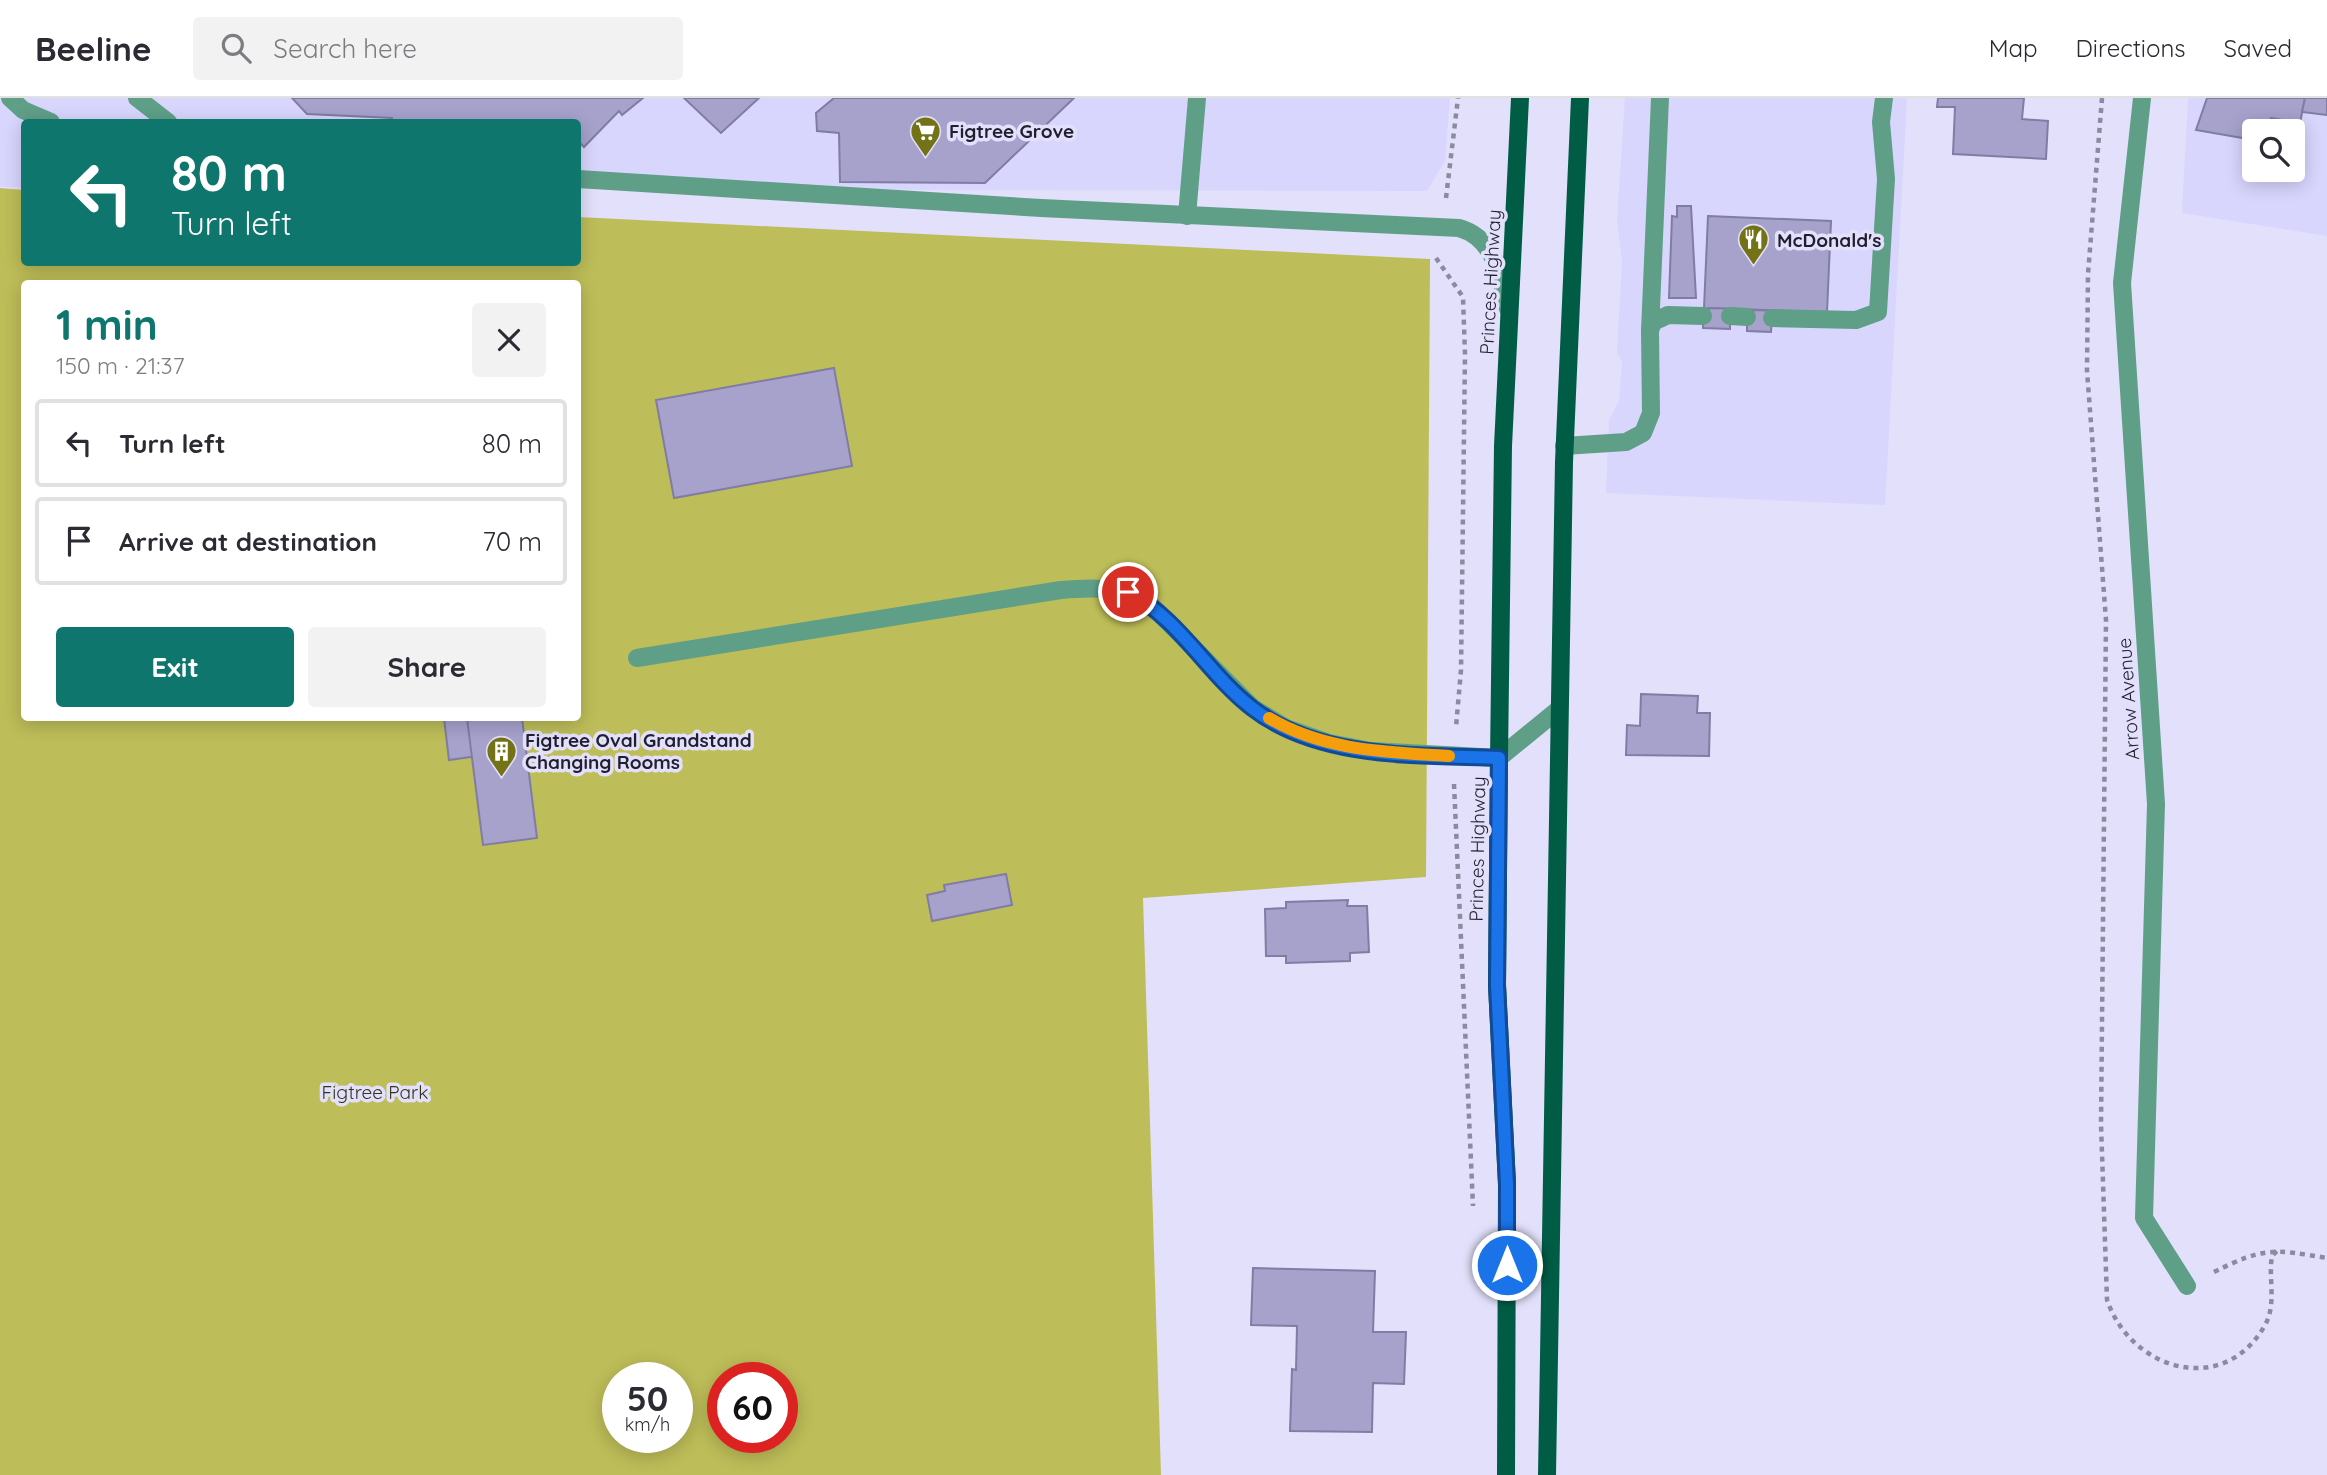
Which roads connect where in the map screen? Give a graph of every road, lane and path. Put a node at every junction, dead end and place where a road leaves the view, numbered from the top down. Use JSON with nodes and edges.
{"nodes":[{"id":1,"x":10,"y":98,"type":"edge"},
{"id":2,"x":137,"y":98,"type":"edge"},
{"id":3,"x":1197,"y":98,"type":"edge"},
{"id":4,"x":1520,"y":98,"type":"edge"},
{"id":5,"x":1580,"y":98,"type":"edge"},
{"id":6,"x":1660,"y":98,"type":"edge"},
{"id":7,"x":1884,"y":98,"type":"edge"},
{"id":8,"x":2102,"y":98,"type":"edge"},
{"id":9,"x":2141,"y":98,"type":"edge"},
{"id":10,"x":44,"y":119,"type":"edge"},
{"id":11,"x":164,"y":119,"type":"edge"},
{"id":12,"x":581,"y":179,"type":"edge"},
{"id":13,"x":1187,"y":216,"type":"junction"},
{"id":14,"x":1509,"y":313,"type":"junction"},
{"id":15,"x":1703,"y":316,"type":"dead end"},
{"id":16,"x":1772,"y":318,"type":"dead end"},
{"id":17,"x":1650,"y":331,"type":"junction"},
{"id":18,"x":1564,"y":446,"type":"junction"},
{"id":19,"x":637,"y":658,"type":"dead end"},
{"id":20,"x":1559,"y":709,"type":"junction"},
{"id":21,"x":1499,"y":758,"type":"junction"},
{"id":22,"x":2278,"y":1250,"type":"junction"},
{"id":23,"x":2327,"y":1258,"type":"edge"},
{"id":24,"x":2187,"y":1286,"type":"joint"},
{"id":25,"x":1506,"y":1475,"type":"edge"},
{"id":26,"x":1546,"y":1475,"type":"edge"}],
"edges":[{"from":1,"to":10,"type":"street"},
{"from":2,"to":11,"type":"street"},
{"from":3,"to":13,"type":"street"},
{"from":4,"to":14,"type":"main road","name":"Princes Highway"},
{"from":5,"to":18,"type":"main road"},
{"from":6,"to":17,"type":"street"},
{"from":7,"to":16,"type":"street"},
{"from":8,"to":22,"type":"path"},
{"from":9,"to":24,"type":"street","name":"Arrow Avenue"},
{"from":12,"to":13,"type":"street"},
{"from":13,"to":14,"type":"street"},
{"from":14,"to":21,"type":"main road","name":"Princes Highway"},
{"from":15,"to":17,"type":"street"},
{"from":17,"to":18,"type":"street"},
{"from":18,"to":20,"type":"main road"},
{"from":19,"to":21,"type":"street"},
{"from":20,"to":21,"type":"street"},
{"from":20,"to":26,"type":"main road"},
{"from":21,"to":25,"type":"main road","name":"Princes Highway"},
{"from":22,"to":23,"type":"path"},
{"from":22,"to":24,"type":"path"}]}
